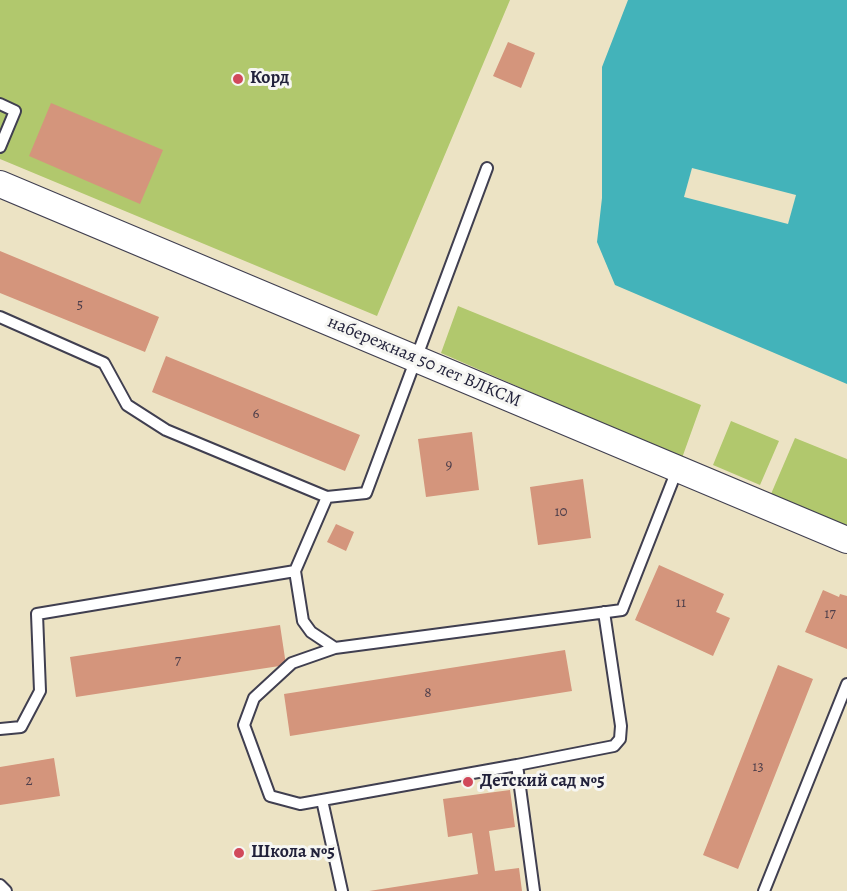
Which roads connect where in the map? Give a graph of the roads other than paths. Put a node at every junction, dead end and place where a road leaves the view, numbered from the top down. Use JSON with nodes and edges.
{"nodes":[{"id":1,"x":0,"y":104,"type":"edge"},
{"id":2,"x":0,"y":147,"type":"edge"},
{"id":3,"x":487,"y":168,"type":"dead end"},
{"id":4,"x":0,"y":184,"type":"edge"},
{"id":5,"x":0,"y":317,"type":"edge"},
{"id":6,"x":417,"y":358,"type":"junction"},
{"id":7,"x":678,"y":468,"type":"junction"},
{"id":8,"x":327,"y":497,"type":"junction"},
{"id":9,"x":847,"y":540,"type":"edge"},
{"id":10,"x":295,"y":571,"type":"junction"},
{"id":11,"x":604,"y":612,"type":"junction"},
{"id":12,"x":335,"y":648,"type":"junction"},
{"id":13,"x":847,"y":684,"type":"edge"},
{"id":14,"x":0,"y":729,"type":"edge"},
{"id":15,"x":517,"y":765,"type":"junction"},
{"id":16,"x":322,"y":800,"type":"junction"},
{"id":17,"x":0,"y":885,"type":"edge"},
{"id":18,"x":6,"y":891,"type":"edge"},
{"id":19,"x":342,"y":891,"type":"edge"},
{"id":20,"x":534,"y":891,"type":"edge"},
{"id":21,"x":764,"y":891,"type":"edge"}],
"edges":[{"from":1,"to":2,"type":"lane"},
{"from":3,"to":6,"type":"lane"},
{"from":4,"to":6,"type":"street","name":"набережная 50 лет ВЛКСМ"},
{"from":5,"to":8,"type":"lane"},
{"from":6,"to":7,"type":"street","name":"набережная 50 лет ВЛКСМ"},
{"from":6,"to":8,"type":"lane"},
{"from":7,"to":9,"type":"street","name":"набережная 50 лет ВЛКСМ"},
{"from":7,"to":11,"type":"lane"},
{"from":8,"to":10,"type":"lane"},
{"from":10,"to":12,"type":"lane"},
{"from":10,"to":14,"type":"lane"},
{"from":11,"to":12,"type":"lane"},
{"from":11,"to":15,"type":"lane"},
{"from":12,"to":16,"type":"lane"},
{"from":13,"to":21,"type":"lane"},
{"from":15,"to":16,"type":"lane"},
{"from":15,"to":20,"type":"lane"},
{"from":16,"to":19,"type":"lane"},
{"from":17,"to":18,"type":"lane"}]}
